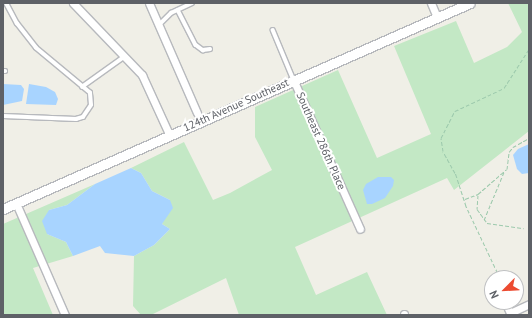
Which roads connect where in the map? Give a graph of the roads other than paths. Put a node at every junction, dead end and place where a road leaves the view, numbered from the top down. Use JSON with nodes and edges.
{"nodes":[{"id":1,"x":6,"y":3,"type":"edge"},
{"id":2,"x":73,"y":3,"type":"edge"},
{"id":3,"x":149,"y":3,"type":"edge"},
{"id":4,"x":192,"y":3,"type":"edge"},
{"id":5,"x":431,"y":3,"type":"edge"},
{"id":6,"x":470,"y":3,"type":"edge"},
{"id":7,"x":178,"y":10,"type":"junction"},
{"id":8,"x":437,"y":17,"type":"junction"},
{"id":9,"x":159,"y":25,"type":"junction"},
{"id":10,"x":273,"y":30,"type":"dead end"},
{"id":11,"x":210,"y":49,"type":"dead end"},
{"id":12,"x":124,"y":56,"type":"junction"},
{"id":13,"x":293,"y":79,"type":"junction"},
{"id":14,"x":82,"y":87,"type":"junction"},
{"id":15,"x":198,"y":113,"type":"dead end"},
{"id":16,"x":3,"y":116,"type":"edge"},
{"id":17,"x":169,"y":134,"type":"junction"},
{"id":18,"x":16,"y":203,"type":"junction"},
{"id":19,"x":3,"y":209,"type":"edge"},
{"id":20,"x":360,"y":229,"type":"dead end"},
{"id":21,"x":529,"y":304,"type":"edge"},
{"id":22,"x":511,"y":314,"type":"edge"},
{"id":23,"x":65,"y":315,"type":"edge"}],
"edges":[{"from":1,"to":14,"type":"lane"},
{"from":2,"to":12,"type":"street"},
{"from":3,"to":9,"type":"street"},
{"from":4,"to":7,"type":"lane"},
{"from":5,"to":8,"type":"street"},
{"from":6,"to":8,"type":"street","name":"124th Avenue Southeast"},
{"from":7,"to":9,"type":"lane"},
{"from":7,"to":11,"type":"lane"},
{"from":8,"to":13,"type":"street","name":"124th Avenue Southeast"},
{"from":9,"to":15,"type":"street"},
{"from":10,"to":13,"type":"lane","name":"Southeast 286th Place"},
{"from":12,"to":14,"type":"lane"},
{"from":12,"to":17,"type":"street"},
{"from":13,"to":17,"type":"street","name":"124th Avenue Southeast"},
{"from":13,"to":20,"type":"street","name":"Southeast 286th Place"},
{"from":14,"to":16,"type":"lane"},
{"from":17,"to":18,"type":"street","name":"124th Avenue Southeast"},
{"from":18,"to":19,"type":"street","name":"124th Avenue Southeast"},
{"from":18,"to":23,"type":"street"},
{"from":21,"to":22,"type":"street"}]}
